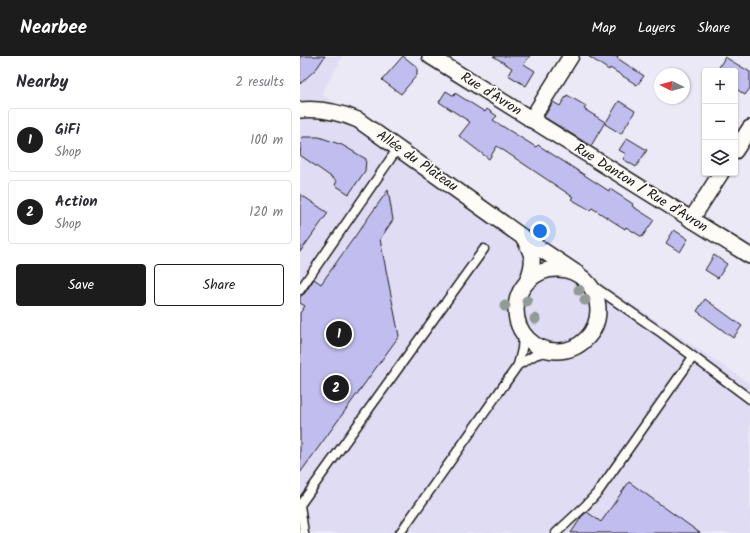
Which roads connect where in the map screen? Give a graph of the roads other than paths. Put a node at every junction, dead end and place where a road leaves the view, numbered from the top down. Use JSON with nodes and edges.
{"nodes":[{"id":1,"x":430,"y":56,"type":"edge"},
{"id":2,"x":571,"y":56,"type":"edge"},
{"id":3,"x":300,"y":110,"type":"edge"},
{"id":4,"x":531,"y":120,"type":"junction"},
{"id":5,"x":750,"y":128,"type":"edge"},
{"id":6,"x":738,"y":146,"type":"edge"},
{"id":7,"x":398,"y":148,"type":"junction"},
{"id":8,"x":719,"y":176,"type":"edge"},
{"id":9,"x":691,"y":220,"type":"junction"},
{"id":10,"x":524,"y":238,"type":"junction"},
{"id":11,"x":484,"y":249,"type":"dead end"},
{"id":12,"x":750,"y":256,"type":"edge"},
{"id":13,"x":583,"y":278,"type":"junction"},
{"id":14,"x":528,"y":280,"type":"junction"},
{"id":15,"x":300,"y":290,"type":"edge"},
{"id":16,"x":523,"y":334,"type":"junction"},
{"id":17,"x":551,"y":350,"type":"junction"},
{"id":18,"x":693,"y":358,"type":"junction"},
{"id":19,"x":518,"y":365,"type":"junction"},
{"id":20,"x":750,"y":400,"type":"edge"},
{"id":21,"x":304,"y":533,"type":"edge"},
{"id":22,"x":400,"y":533,"type":"edge"},
{"id":23,"x":556,"y":533,"type":"edge"}],
"edges":[{"from":1,"to":4,"type":"street","name":"Rue d'Avron"},
{"from":2,"to":4,"type":"street"},
{"from":3,"to":7,"type":"street","name":"Allée du Plateau"},
{"from":4,"to":9,"type":"street","name":"Rue Danton / Rue d'Avron"},
{"from":5,"to":6,"type":"street"},
{"from":7,"to":10,"type":"street","name":"Allée du Plateau"},
{"from":7,"to":15,"type":"lane"},
{"from":8,"to":9,"type":"street"},
{"from":9,"to":12,"type":"street","name":"Rue Danton / Rue d'Avron"},
{"from":10,"to":13,"type":"street","name":"Allée du Plateau"},
{"from":10,"to":14,"type":"street","name":"Allée du Plateau"},
{"from":11,"to":21,"type":"lane"},
{"from":13,"to":14,"type":"street"},
{"from":13,"to":17,"type":"street"},
{"from":13,"to":18,"type":"lane"},
{"from":14,"to":16,"type":"street"},
{"from":16,"to":17,"type":"street"},
{"from":16,"to":19,"type":"lane"},
{"from":17,"to":19,"type":"lane"},
{"from":18,"to":20,"type":"lane"},
{"from":18,"to":23,"type":"lane"},
{"from":19,"to":22,"type":"lane"}]}
